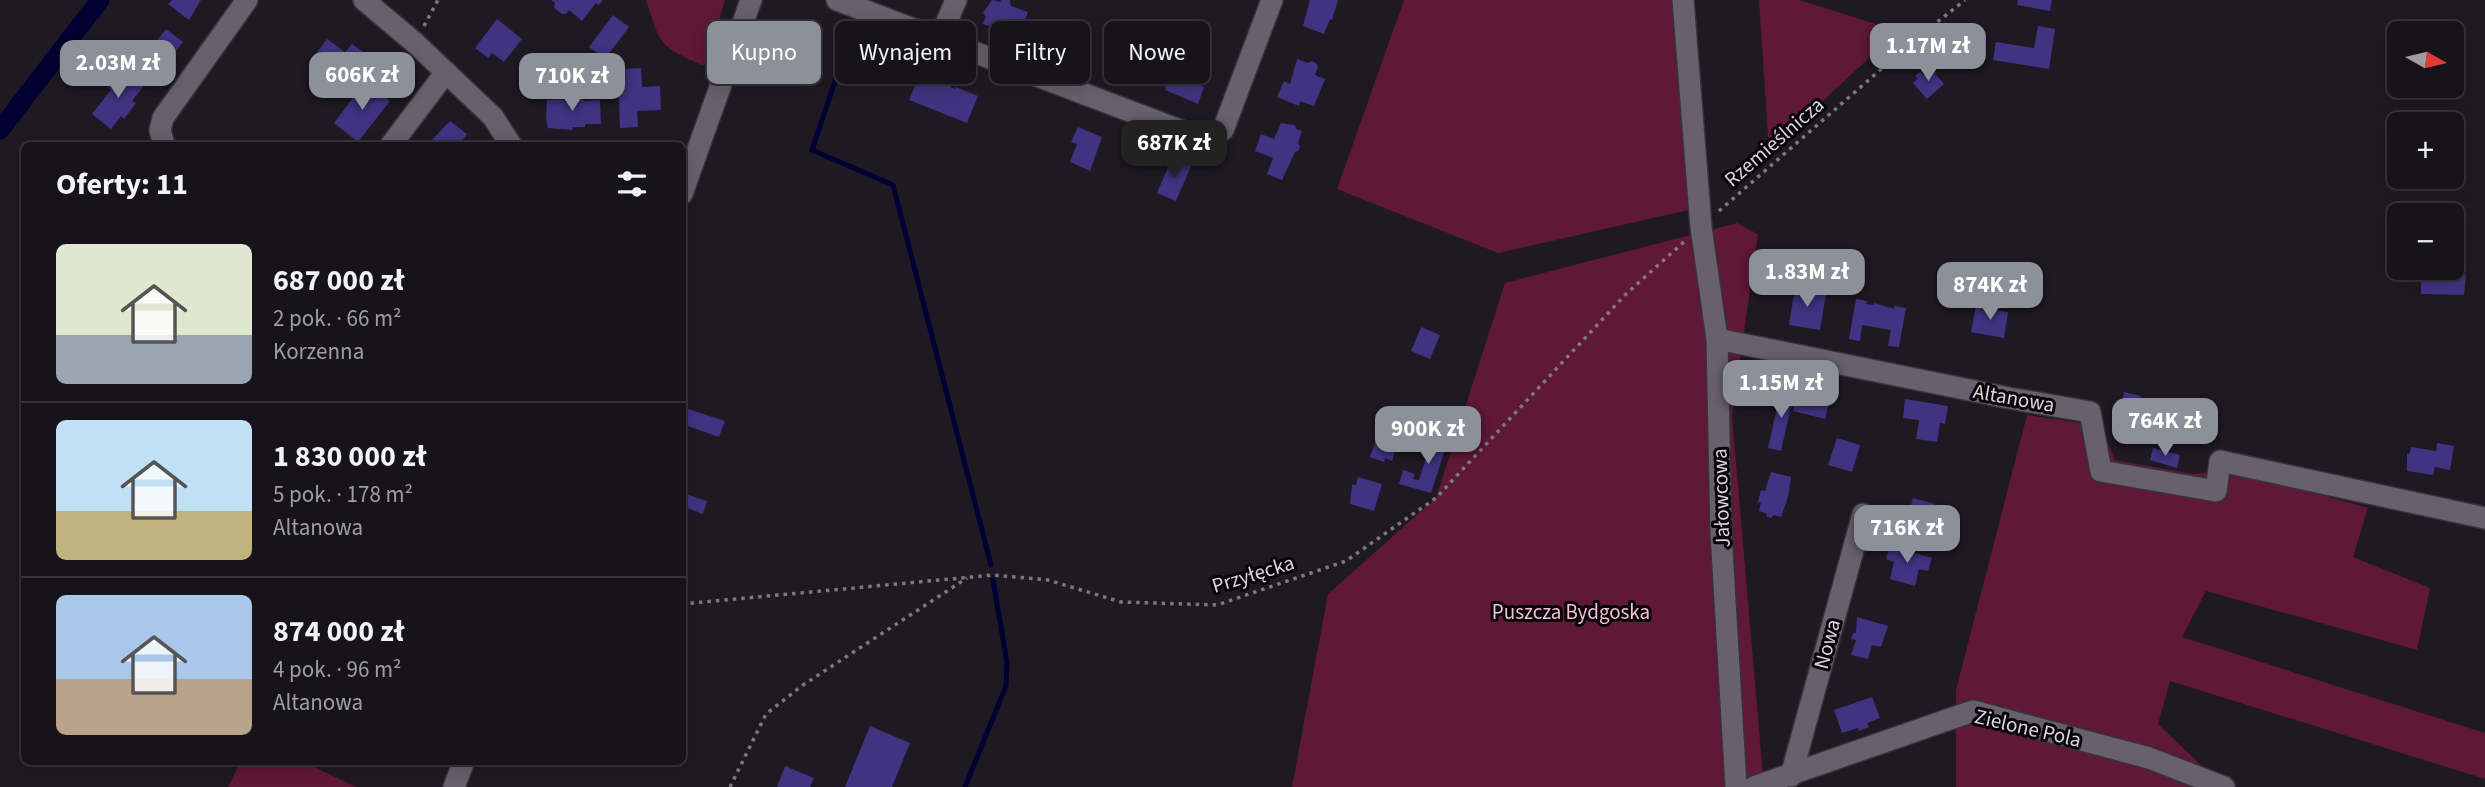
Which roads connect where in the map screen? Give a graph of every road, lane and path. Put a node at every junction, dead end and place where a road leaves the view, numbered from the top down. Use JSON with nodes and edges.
{"nodes":[{"id":1,"x":247,"y":0,"type":"edge"},
{"id":2,"x":364,"y":0,"type":"edge"},
{"id":3,"x":439,"y":0,"type":"edge"},
{"id":4,"x":751,"y":0,"type":"edge"},
{"id":5,"x":837,"y":0,"type":"edge"},
{"id":6,"x":956,"y":0,"type":"edge"},
{"id":7,"x":1272,"y":0,"type":"edge"},
{"id":8,"x":1683,"y":0,"type":"edge"},
{"id":9,"x":1965,"y":0,"type":"edge"},
{"id":10,"x":894,"y":21,"type":"edge"},
{"id":11,"x":947,"y":21,"type":"edge"},
{"id":12,"x":415,"y":43,"type":"junction"},
{"id":13,"x":976,"y":52,"type":"edge"},
{"id":14,"x":446,"y":72,"type":"junction"},
{"id":15,"x":163,"y":142,"type":"edge"},
{"id":16,"x":393,"y":142,"type":"edge"},
{"id":17,"x":509,"y":142,"type":"edge"},
{"id":18,"x":688,"y":160,"type":"edge"},
{"id":19,"x":1701,"y":227,"type":"junction"},
{"id":20,"x":1717,"y":340,"type":"junction"},
{"id":21,"x":1863,"y":514,"type":"dead end"},
{"id":22,"x":2485,"y":518,"type":"edge"},
{"id":23,"x":969,"y":577,"type":"junction"},
{"id":24,"x":686,"y":604,"type":"edge"},
{"id":25,"x":462,"y":765,"type":"edge"},
{"id":26,"x":1791,"y":776,"type":"junction"},
{"id":27,"x":454,"y":787,"type":"edge"},
{"id":28,"x":730,"y":787,"type":"edge"},
{"id":29,"x":1736,"y":787,"type":"edge"},
{"id":30,"x":1754,"y":787,"type":"edge"},
{"id":31,"x":2224,"y":787,"type":"edge"}],
"edges":[{"from":1,"to":15,"type":"street"},
{"from":2,"to":12,"type":"street"},
{"from":3,"to":12,"type":"path"},
{"from":4,"to":18,"type":"street"},
{"from":5,"to":10,"type":"street"},
{"from":6,"to":11,"type":"street"},
{"from":7,"to":13,"type":"street"},
{"from":8,"to":19,"type":"street","name":"Jałowcowa"},
{"from":9,"to":19,"type":"path","name":"Rzemieślnicza"},
{"from":12,"to":14,"type":"street"},
{"from":14,"to":16,"type":"street"},
{"from":14,"to":17,"type":"street"},
{"from":19,"to":20,"type":"street","name":"Jałowcowa"},
{"from":19,"to":23,"type":"path","name":"Przyłęcka"},
{"from":20,"to":22,"type":"street","name":"Altanowa"},
{"from":20,"to":29,"type":"street","name":"Jałowcowa"},
{"from":21,"to":26,"type":"street","name":"Nowa"},
{"from":23,"to":24,"type":"path","name":"Przyłęcka"},
{"from":23,"to":28,"type":"path"},
{"from":25,"to":27,"type":"street"},
{"from":26,"to":30,"type":"street","name":"Zielone Pola"},
{"from":26,"to":31,"type":"street","name":"Zielone Pola"}]}
